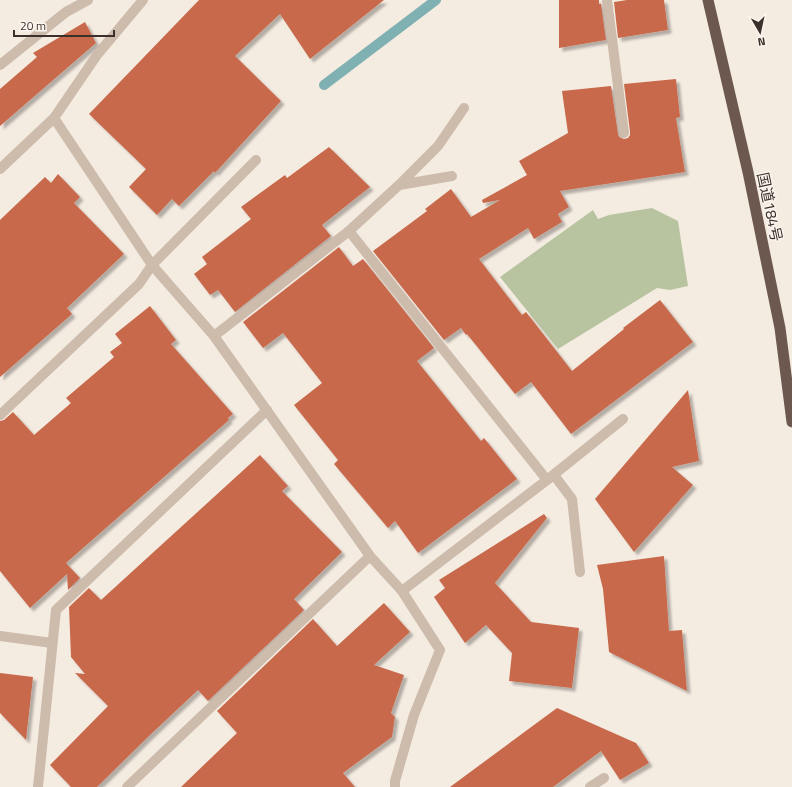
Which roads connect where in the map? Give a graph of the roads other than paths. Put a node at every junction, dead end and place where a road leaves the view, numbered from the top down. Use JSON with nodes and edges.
{"nodes":[{"id":1,"x":88,"y":0,"type":"edge"},
{"id":2,"x":143,"y":0,"type":"edge"},
{"id":3,"x":607,"y":0,"type":"edge"},
{"id":4,"x":708,"y":0,"type":"edge"},
{"id":5,"x":0,"y":65,"type":"edge"},
{"id":6,"x":464,"y":108,"type":"dead end"},
{"id":7,"x":54,"y":118,"type":"junction"},
{"id":8,"x":624,"y":134,"type":"dead end"},
{"id":9,"x":256,"y":160,"type":"dead end"},
{"id":10,"x":0,"y":169,"type":"edge"},
{"id":11,"x":452,"y":176,"type":"dead end"},
{"id":12,"x":399,"y":185,"type":"junction"},
{"id":13,"x":350,"y":231,"type":"junction"},
{"id":14,"x":152,"y":265,"type":"junction"},
{"id":15,"x":214,"y":336,"type":"junction"},
{"id":16,"x":266,"y":410,"type":"junction"},
{"id":17,"x":0,"y":415,"type":"edge"},
{"id":18,"x":792,"y":415,"type":"edge"},
{"id":19,"x":623,"y":419,"type":"dead end"},
{"id":20,"x":550,"y":478,"type":"junction"},
{"id":21,"x":370,"y":556,"type":"junction"},
{"id":22,"x":580,"y":572,"type":"dead end"},
{"id":23,"x":402,"y":591,"type":"junction"},
{"id":24,"x":0,"y":636,"type":"edge"},
{"id":25,"x":52,"y":643,"type":"junction"},
{"id":26,"x":604,"y":778,"type":"dead end"},
{"id":27,"x":392,"y":785,"type":"edge"},
{"id":28,"x":38,"y":787,"type":"edge"},
{"id":29,"x":127,"y":787,"type":"edge"},
{"id":30,"x":590,"y":787,"type":"edge"}],
"edges":[{"from":1,"to":5,"type":"street"},
{"from":2,"to":7,"type":"street"},
{"from":3,"to":8,"type":"street"},
{"from":4,"to":18,"type":"highway","name":"国道184号"},
{"from":6,"to":12,"type":"street"},
{"from":7,"to":10,"type":"street"},
{"from":7,"to":14,"type":"street"},
{"from":9,"to":14,"type":"street"},
{"from":11,"to":12,"type":"street"},
{"from":12,"to":13,"type":"street"},
{"from":13,"to":15,"type":"street"},
{"from":13,"to":20,"type":"street"},
{"from":14,"to":15,"type":"street"},
{"from":14,"to":17,"type":"street"},
{"from":15,"to":16,"type":"street"},
{"from":16,"to":21,"type":"street"},
{"from":16,"to":25,"type":"street"},
{"from":19,"to":20,"type":"street"},
{"from":20,"to":22,"type":"street"},
{"from":20,"to":23,"type":"street"},
{"from":21,"to":23,"type":"street"},
{"from":21,"to":29,"type":"street"},
{"from":23,"to":27,"type":"street"},
{"from":24,"to":25,"type":"street"},
{"from":25,"to":28,"type":"street"},
{"from":26,"to":30,"type":"street"}]}
